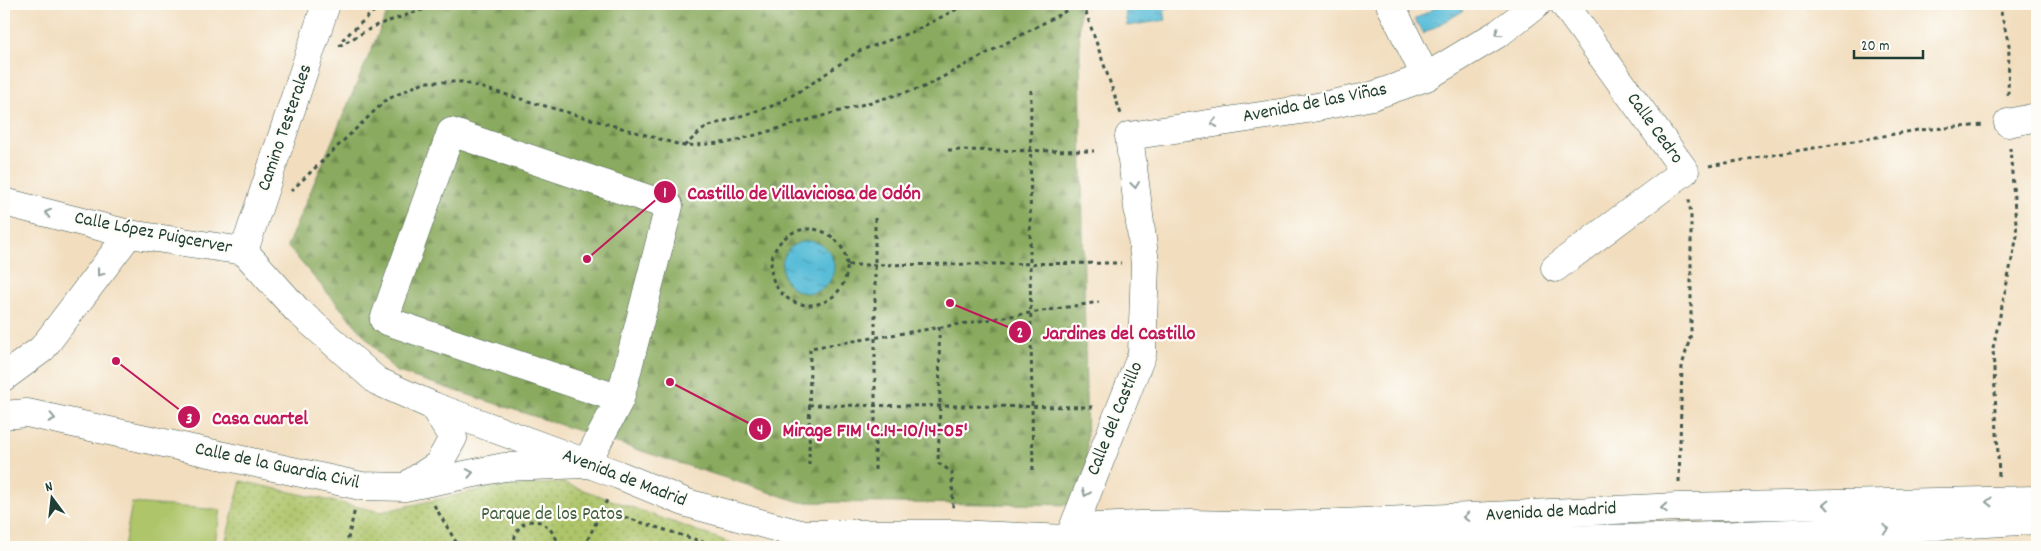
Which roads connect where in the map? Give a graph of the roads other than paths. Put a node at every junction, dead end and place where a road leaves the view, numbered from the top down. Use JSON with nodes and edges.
{"nodes":[{"id":1,"x":326,"y":4,"type":"edge"},
{"id":2,"x":1390,"y":4,"type":"edge"},
{"id":3,"x":1537,"y":4,"type":"edge"},
{"id":4,"x":1564,"y":4,"type":"edge"},
{"id":5,"x":1426,"y":77,"type":"junction"},
{"id":6,"x":2037,"y":117,"type":"edge"},
{"id":7,"x":2008,"y":123,"type":"road end"},
{"id":8,"x":1129,"y":136,"type":"joint"},
{"id":9,"x":4,"y":202,"type":"edge"},
{"id":10,"x":129,"y":234,"type":"junction"},
{"id":11,"x":244,"y":251,"type":"junction"},
{"id":12,"x":1554,"y":268,"type":"dead end"},
{"id":13,"x":4,"y":377,"type":"edge"},
{"id":14,"x":620,"y":399,"type":"junction"},
{"id":15,"x":433,"y":406,"type":"junction"},
{"id":16,"x":4,"y":415,"type":"edge"},
{"id":17,"x":586,"y":464,"type":"junction"},
{"id":18,"x":413,"y":485,"type":"junction"},
{"id":19,"x":2037,"y":500,"type":"edge"},
{"id":20,"x":2037,"y":520,"type":"edge"},
{"id":21,"x":1066,"y":543,"type":"edge"}],
"edges":[{"from":1,"to":11,"type":"street","name":"Camino Testerales"},
{"from":2,"to":5,"type":"street"},
{"from":3,"to":5,"type":"street","name":"Avenida de las Viñas","one_way":true},
{"from":4,"to":12,"type":"street","name":"Calle Cedro"},
{"from":5,"to":8,"type":"street","name":"Avenida de las Viñas","one_way":true},
{"from":6,"to":7,"type":"street"},
{"from":8,"to":21,"type":"street","name":"Calle del Castillo","one_way":true},
{"from":10,"to":9,"type":"street","name":"Calle López Puigcerver","one_way":true},
{"from":10,"to":11,"type":"street","name":"Calle López Puigcerver"},
{"from":10,"to":13,"type":"street","one_way":true},
{"from":11,"to":15,"type":"street","name":"Avenida de Madrid"},
{"from":14,"to":14,"type":"street"},
{"from":14,"to":17,"type":"street"},
{"from":15,"to":17,"type":"street","name":"Avenida de Madrid"},
{"from":15,"to":18,"type":"street"},
{"from":16,"to":18,"type":"street","name":"Calle de la Guardia Civil","one_way":true},
{"from":18,"to":17,"type":"street","name":"Calle de la Guardia Civil","one_way":true},
{"from":17,"to":21,"type":"street","name":"Avenida de Madrid"},
{"from":19,"to":21,"type":"street","name":"Avenida de Madrid","one_way":true},
{"from":21,"to":20,"type":"street","name":"Avenida de Madrid","one_way":true}]}
